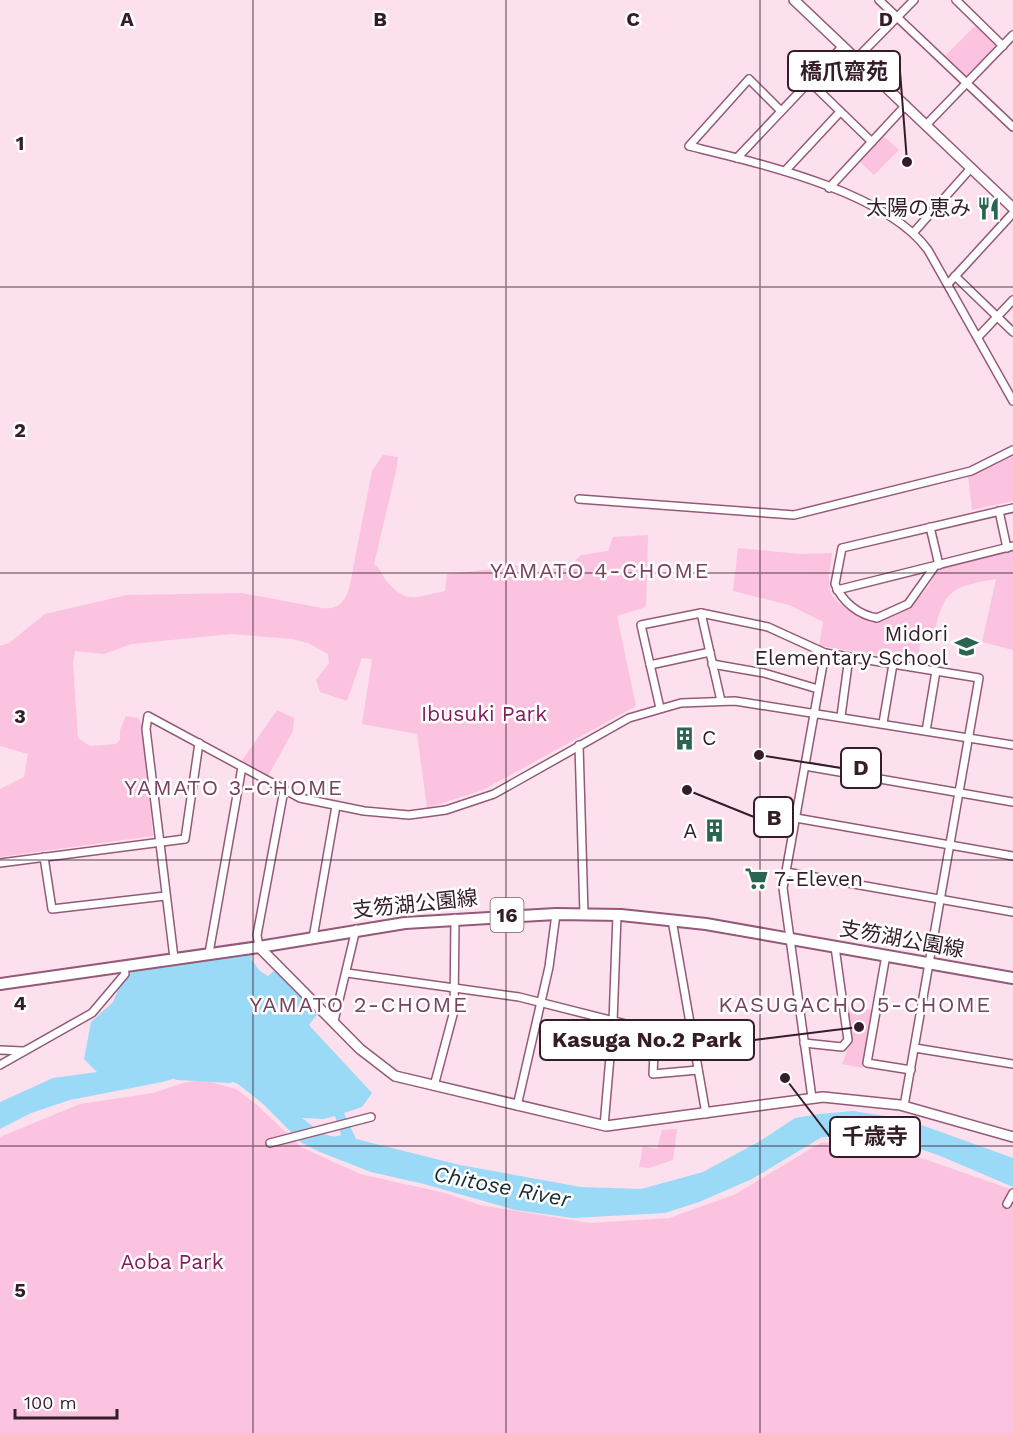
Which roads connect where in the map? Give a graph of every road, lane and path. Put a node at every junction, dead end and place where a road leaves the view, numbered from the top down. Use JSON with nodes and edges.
{"nodes":[{"id":1,"x":794,"y":0,"type":"edge"},
{"id":2,"x":879,"y":0,"type":"edge"},
{"id":3,"x":914,"y":0,"type":"edge"},
{"id":4,"x":956,"y":0,"type":"edge"},
{"id":5,"x":897,"y":17,"type":"junction"},
{"id":6,"x":1013,"y":35,"type":"edge"},
{"id":7,"x":843,"y":46,"type":"junction"},
{"id":8,"x":1003,"y":46,"type":"junction"},
{"id":9,"x":856,"y":59,"type":"junction"},
{"id":10,"x":809,"y":81,"type":"junction"},
{"id":11,"x":966,"y":84,"type":"junction"},
{"id":12,"x":906,"y":105,"type":"junction"},
{"id":13,"x":781,"y":111,"type":"junction"},
{"id":14,"x":840,"y":112,"type":"junction"},
{"id":15,"x":926,"y":125,"type":"junction"},
{"id":16,"x":1013,"y":127,"type":"edge"},
{"id":17,"x":872,"y":142,"type":"junction"},
{"id":18,"x":737,"y":158,"type":"junction"},
{"id":19,"x":971,"y":168,"type":"junction"},
{"id":20,"x":785,"y":171,"type":"junction"},
{"id":21,"x":829,"y":188,"type":"junction"},
{"id":22,"x":1013,"y":211,"type":"edge"},
{"id":23,"x":914,"y":232,"type":"junction"},
{"id":24,"x":955,"y":276,"type":"junction"},
{"id":25,"x":948,"y":284,"type":"junction"},
{"id":26,"x":1013,"y":300,"type":"edge"},
{"id":27,"x":997,"y":316,"type":"junction"},
{"id":28,"x":1013,"y":332,"type":"edge"},
{"id":29,"x":978,"y":337,"type":"junction"},
{"id":30,"x":1012,"y":397,"type":"edge"},
{"id":31,"x":1013,"y":450,"type":"edge"},
{"id":32,"x":579,"y":499,"type":"dead end"},
{"id":33,"x":1013,"y":508,"type":"edge"},
{"id":34,"x":999,"y":511,"type":"junction"},
{"id":35,"x":930,"y":527,"type":"junction"},
{"id":36,"x":1010,"y":547,"type":"edge"},
{"id":37,"x":937,"y":566,"type":"junction"},
{"id":38,"x":837,"y":590,"type":"junction"},
{"id":39,"x":701,"y":613,"type":"junction"},
{"id":40,"x":710,"y":652,"type":"junction"},
{"id":41,"x":825,"y":653,"type":"junction"},
{"id":42,"x":849,"y":657,"type":"junction"},
{"id":43,"x":712,"y":664,"type":"junction"},
{"id":44,"x":893,"y":664,"type":"junction"},
{"id":45,"x":650,"y":665,"type":"junction"},
{"id":46,"x":936,"y":671,"type":"junction"},
{"id":47,"x":818,"y":689,"type":"junction"},
{"id":48,"x":721,"y":701,"type":"junction"},
{"id":49,"x":660,"y":708,"type":"junction"},
{"id":50,"x":813,"y":712,"type":"junction"},
{"id":51,"x":841,"y":716,"type":"junction"},
{"id":52,"x":883,"y":723,"type":"junction"},
{"id":53,"x":926,"y":730,"type":"junction"},
{"id":54,"x":969,"y":738,"type":"junction"},
{"id":55,"x":199,"y":743,"type":"junction"},
{"id":56,"x":579,"y":745,"type":"junction"},
{"id":57,"x":1013,"y":745,"type":"edge"},
{"id":58,"x":805,"y":766,"type":"junction"},
{"id":59,"x":242,"y":767,"type":"junction"},
{"id":60,"x":284,"y":790,"type":"junction"},
{"id":61,"x":958,"y":793,"type":"junction"},
{"id":62,"x":1013,"y":802,"type":"edge"},
{"id":63,"x":336,"y":806,"type":"junction"},
{"id":64,"x":796,"y":818,"type":"junction"},
{"id":65,"x":159,"y":842,"type":"junction"},
{"id":66,"x":949,"y":845,"type":"junction"},
{"id":67,"x":1013,"y":856,"type":"edge"},
{"id":68,"x":44,"y":857,"type":"junction"},
{"id":69,"x":0,"y":863,"type":"edge"},
{"id":70,"x":786,"y":872,"type":"junction"},
{"id":71,"x":165,"y":896,"type":"junction"},
{"id":72,"x":939,"y":899,"type":"junction"},
{"id":73,"x":1013,"y":912,"type":"edge"},
{"id":74,"x":556,"y":914,"type":"junction"},
{"id":75,"x":584,"y":914,"type":"junction"},
{"id":76,"x":617,"y":915,"type":"junction"},
{"id":77,"x":455,"y":918,"type":"junction"},
{"id":78,"x":672,"y":920,"type":"junction"},
{"id":79,"x":356,"y":929,"type":"junction"},
{"id":80,"x":313,"y":938,"type":"junction"},
{"id":81,"x":790,"y":940,"type":"junction"},
{"id":82,"x":259,"y":947,"type":"junction"},
{"id":83,"x":835,"y":947,"type":"junction"},
{"id":84,"x":209,"y":953,"type":"junction"},
{"id":85,"x":885,"y":955,"type":"junction"},
{"id":86,"x":174,"y":958,"type":"junction"},
{"id":87,"x":930,"y":964,"type":"junction"},
{"id":88,"x":123,"y":966,"type":"junction"},
{"id":89,"x":347,"y":973,"type":"junction"},
{"id":90,"x":1013,"y":978,"type":"edge"},
{"id":91,"x":0,"y":984,"type":"edge"},
{"id":92,"x":456,"y":988,"type":"junction"},
{"id":93,"x":541,"y":1004,"type":"junction"},
{"id":94,"x":334,"y":1022,"type":"junction"},
{"id":95,"x":613,"y":1022,"type":"junction"},
{"id":96,"x":655,"y":1033,"type":"junction"},
{"id":97,"x":693,"y":1041,"type":"junction"},
{"id":98,"x":804,"y":1043,"type":"junction"},
{"id":99,"x":915,"y":1048,"type":"junction"},
{"id":100,"x":0,"y":1050,"type":"edge"},
{"id":101,"x":26,"y":1051,"type":"junction"},
{"id":102,"x":1013,"y":1064,"type":"edge"},
{"id":103,"x":0,"y":1065,"type":"edge"},
{"id":104,"x":698,"y":1070,"type":"junction"},
{"id":105,"x":911,"y":1070,"type":"junction"},
{"id":106,"x":434,"y":1086,"type":"junction"},
{"id":107,"x":812,"y":1098,"type":"junction"},
{"id":108,"x":517,"y":1106,"type":"junction"},
{"id":109,"x":904,"y":1106,"type":"junction"},
{"id":110,"x":706,"y":1114,"type":"junction"},
{"id":111,"x":368,"y":1118,"type":"dead end"},
{"id":112,"x":604,"y":1126,"type":"junction"},
{"id":113,"x":1013,"y":1137,"type":"edge"},
{"id":114,"x":270,"y":1143,"type":"dead end"},
{"id":115,"x":1013,"y":1194,"type":"edge"},
{"id":116,"x":1007,"y":1204,"type":"dead end"}],
"edges":[{"from":1,"to":7,"type":"street"},
{"from":2,"to":5,"type":"street"},
{"from":3,"to":5,"type":"street"},
{"from":4,"to":8,"type":"street"},
{"from":5,"to":9,"type":"street"},
{"from":5,"to":11,"type":"street"},
{"from":6,"to":8,"type":"street"},
{"from":7,"to":9,"type":"street"},
{"from":7,"to":10,"type":"street"},
{"from":8,"to":11,"type":"street"},
{"from":9,"to":12,"type":"street"},
{"from":10,"to":13,"type":"street"},
{"from":10,"to":14,"type":"street"},
{"from":11,"to":15,"type":"street"},
{"from":11,"to":16,"type":"street"},
{"from":12,"to":15,"type":"street"},
{"from":12,"to":17,"type":"street"},
{"from":13,"to":18,"type":"street"},
{"from":13,"to":18,"type":"street"},
{"from":14,"to":17,"type":"street"},
{"from":14,"to":20,"type":"street"},
{"from":15,"to":19,"type":"street"},
{"from":17,"to":21,"type":"street"},
{"from":18,"to":20,"type":"street"},
{"from":19,"to":22,"type":"street"},
{"from":19,"to":23,"type":"street"},
{"from":20,"to":21,"type":"street"},
{"from":21,"to":23,"type":"street"},
{"from":22,"to":24,"type":"street"},
{"from":23,"to":25,"type":"street"},
{"from":24,"to":25,"type":"street"},
{"from":24,"to":27,"type":"street"},
{"from":25,"to":29,"type":"street"},
{"from":26,"to":27,"type":"street"},
{"from":27,"to":28,"type":"street"},
{"from":27,"to":29,"type":"street"},
{"from":29,"to":30,"type":"street"},
{"from":31,"to":32,"type":"street"},
{"from":33,"to":34,"type":"street"},
{"from":34,"to":35,"type":"street"},
{"from":34,"to":36,"type":"street"},
{"from":35,"to":37,"type":"street"},
{"from":35,"to":38,"type":"street"},
{"from":36,"to":37,"type":"street"},
{"from":37,"to":38,"type":"street"},
{"from":37,"to":38,"type":"street"},
{"from":39,"to":40,"type":"street"},
{"from":39,"to":41,"type":"street"},
{"from":39,"to":45,"type":"street"},
{"from":40,"to":43,"type":"street"},
{"from":40,"to":45,"type":"street"},
{"from":41,"to":42,"type":"street"},
{"from":41,"to":47,"type":"street"},
{"from":42,"to":44,"type":"street"},
{"from":42,"to":51,"type":"street"},
{"from":43,"to":47,"type":"street"},
{"from":43,"to":48,"type":"street"},
{"from":44,"to":46,"type":"street"},
{"from":44,"to":52,"type":"street"},
{"from":45,"to":49,"type":"street"},
{"from":46,"to":53,"type":"street"},
{"from":46,"to":54,"type":"street"},
{"from":47,"to":50,"type":"street"},
{"from":48,"to":49,"type":"street"},
{"from":48,"to":50,"type":"street"},
{"from":49,"to":56,"type":"street"},
{"from":50,"to":51,"type":"street"},
{"from":50,"to":58,"type":"street"},
{"from":51,"to":52,"type":"street"},
{"from":52,"to":53,"type":"street"},
{"from":53,"to":54,"type":"street"},
{"from":54,"to":57,"type":"street"},
{"from":54,"to":61,"type":"street"},
{"from":55,"to":59,"type":"street"},
{"from":55,"to":65,"type":"street"},
{"from":55,"to":65,"type":"street"},
{"from":56,"to":63,"type":"street"},
{"from":56,"to":75,"type":"street"},
{"from":58,"to":61,"type":"street"},
{"from":58,"to":64,"type":"street"},
{"from":59,"to":60,"type":"street"},
{"from":59,"to":84,"type":"street"},
{"from":60,"to":63,"type":"street"},
{"from":60,"to":82,"type":"street"},
{"from":61,"to":62,"type":"street"},
{"from":61,"to":66,"type":"street"},
{"from":63,"to":80,"type":"street"},
{"from":64,"to":66,"type":"street"},
{"from":64,"to":70,"type":"street"},
{"from":65,"to":68,"type":"street"},
{"from":65,"to":71,"type":"street"},
{"from":66,"to":67,"type":"street"},
{"from":66,"to":72,"type":"street"},
{"from":68,"to":69,"type":"street"},
{"from":68,"to":71,"type":"street"},
{"from":70,"to":72,"type":"street"},
{"from":70,"to":81,"type":"street"},
{"from":71,"to":86,"type":"street"},
{"from":72,"to":73,"type":"street"},
{"from":72,"to":87,"type":"street"},
{"from":74,"to":75,"type":"main road","name":"支笏湖公園線","number":"16"},
{"from":74,"to":77,"type":"main road","name":"支笏湖公園線","number":"16"},
{"from":74,"to":93,"type":"street"},
{"from":75,"to":76,"type":"main road","name":"支笏湖公園線","number":"16"},
{"from":76,"to":78,"type":"main road","name":"支笏湖公園線","number":"16"},
{"from":76,"to":95,"type":"street"},
{"from":77,"to":79,"type":"main road","name":"支笏湖公園線","number":"16"},
{"from":77,"to":92,"type":"street"},
{"from":78,"to":81,"type":"main road","name":"支笏湖公園線","number":"16"},
{"from":78,"to":97,"type":"street"},
{"from":79,"to":80,"type":"main road","name":"支笏湖公園線","number":"16"},
{"from":79,"to":89,"type":"street"},
{"from":80,"to":82,"type":"main road","name":"支笏湖公園線","number":"16"},
{"from":81,"to":83,"type":"main road","name":"支笏湖公園線","number":"16"},
{"from":81,"to":98,"type":"street"},
{"from":82,"to":84,"type":"main road","name":"支笏湖公園線","number":"16"},
{"from":82,"to":94,"type":"street"},
{"from":83,"to":85,"type":"main road","name":"支笏湖公園線","number":"16"},
{"from":83,"to":98,"type":"street"},
{"from":84,"to":86,"type":"main road","name":"支笏湖公園線","number":"16"},
{"from":85,"to":87,"type":"main road","name":"支笏湖公園線","number":"16"},
{"from":85,"to":105,"type":"street"},
{"from":86,"to":88,"type":"main road","name":"支笏湖公園線","number":"16"},
{"from":87,"to":90,"type":"main road","name":"支笏湖公園線","number":"16"},
{"from":87,"to":99,"type":"street"},
{"from":88,"to":91,"type":"main road","name":"支笏湖公園線","number":"16"},
{"from":88,"to":101,"type":"street"},
{"from":89,"to":92,"type":"street"},
{"from":89,"to":94,"type":"street"},
{"from":92,"to":93,"type":"street"},
{"from":92,"to":106,"type":"street"},
{"from":93,"to":95,"type":"street"},
{"from":93,"to":108,"type":"street"},
{"from":94,"to":106,"type":"street"},
{"from":95,"to":96,"type":"street"},
{"from":95,"to":112,"type":"street"},
{"from":96,"to":97,"type":"street"},
{"from":96,"to":104,"type":"street"},
{"from":97,"to":104,"type":"street"},
{"from":98,"to":107,"type":"street"},
{"from":99,"to":102,"type":"street"},
{"from":99,"to":105,"type":"street"},
{"from":100,"to":101,"type":"street"},
{"from":101,"to":103,"type":"street"},
{"from":104,"to":110,"type":"street"},
{"from":105,"to":109,"type":"street"},
{"from":106,"to":108,"type":"street"},
{"from":107,"to":109,"type":"street"},
{"from":107,"to":110,"type":"street"},
{"from":108,"to":112,"type":"street"},
{"from":109,"to":113,"type":"street"},
{"from":110,"to":112,"type":"street"},
{"from":111,"to":114,"type":"street"},
{"from":115,"to":116,"type":"street"}]}
